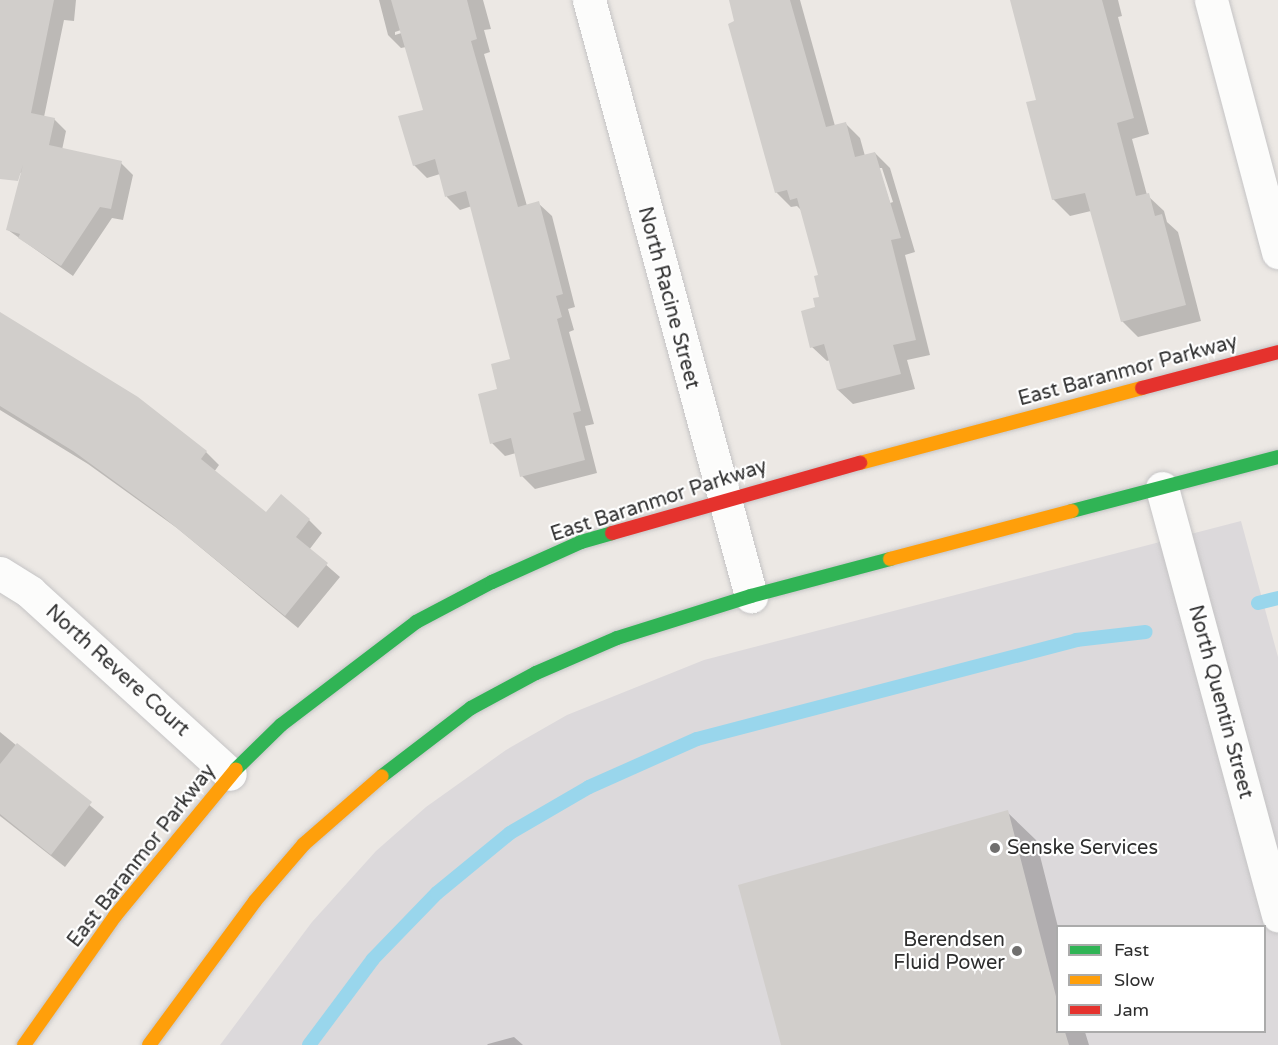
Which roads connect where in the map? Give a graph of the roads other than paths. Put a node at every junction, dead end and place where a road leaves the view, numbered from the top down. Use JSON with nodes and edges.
{"nodes":[{"id":1,"x":589,"y":0,"type":"edge"},
{"id":2,"x":1211,"y":0,"type":"edge"},
{"id":3,"x":1278,"y":252,"type":"edge"},
{"id":4,"x":1278,"y":352,"type":"edge"},
{"id":5,"x":1278,"y":457,"type":"edge"},
{"id":6,"x":1161,"y":488,"type":"junction"},
{"id":7,"x":723,"y":499,"type":"junction"},
{"id":8,"x":0,"y":573,"type":"edge"},
{"id":9,"x":751,"y":596,"type":"junction"},
{"id":10,"x":230,"y":774,"type":"junction"},
{"id":11,"x":1278,"y":916,"type":"edge"},
{"id":12,"x":24,"y":1045,"type":"edge"},
{"id":13,"x":149,"y":1045,"type":"edge"}],
"edges":[{"from":1,"to":7,"type":"street","name":"North Racine Street"},
{"from":2,"to":3,"type":"street"},
{"from":4,"to":7,"type":"street","name":"East Baranmor Parkway"},
{"from":5,"to":6,"type":"street"},
{"from":6,"to":9,"type":"street"},
{"from":6,"to":11,"type":"street","name":"North Quentin Street"},
{"from":7,"to":9,"type":"street","name":"North Racine Street"},
{"from":7,"to":10,"type":"street","name":"East Baranmor Parkway"},
{"from":8,"to":10,"type":"street","name":"North Revere Court"},
{"from":9,"to":13,"type":"street"},
{"from":10,"to":12,"type":"street","name":"East Baranmor Parkway"}]}
